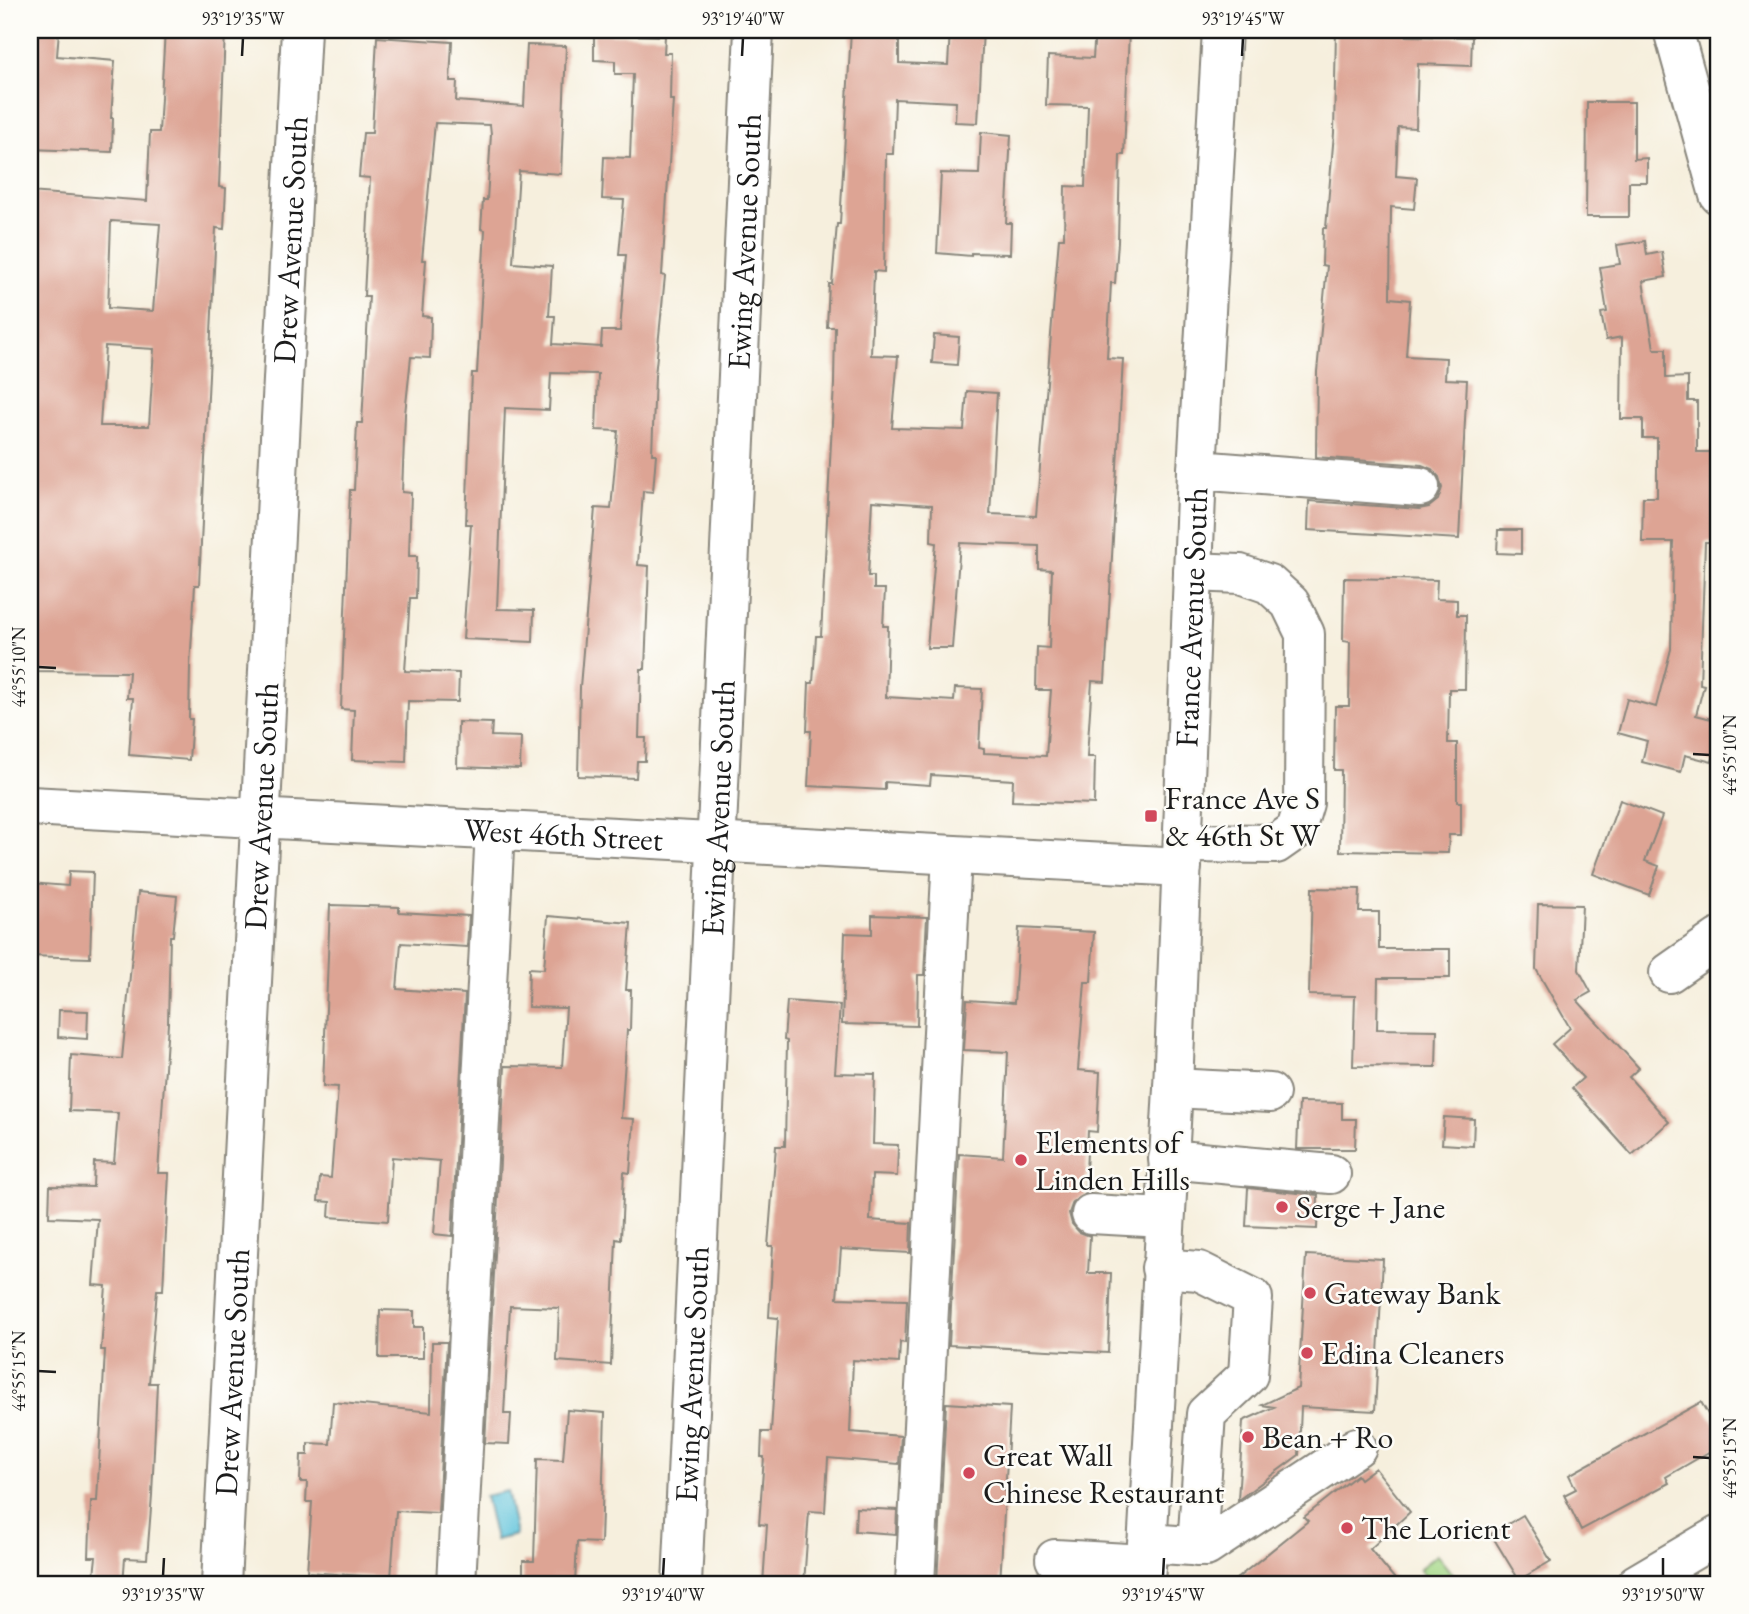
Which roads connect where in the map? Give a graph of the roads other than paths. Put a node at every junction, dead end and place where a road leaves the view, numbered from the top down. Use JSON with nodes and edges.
{"nodes":[{"id":1,"x":301,"y":30,"type":"edge"},
{"id":2,"x":754,"y":30,"type":"edge"},
{"id":3,"x":1222,"y":30,"type":"edge"},
{"id":4,"x":1673,"y":30,"type":"edge"},
{"id":5,"x":1719,"y":195,"type":"edge"},
{"id":6,"x":1197,"y":470,"type":"junction"},
{"id":7,"x":1420,"y":487,"type":"dead end"},
{"id":8,"x":1193,"y":572,"type":"junction"},
{"id":9,"x":30,"y":806,"type":"edge"},
{"id":10,"x":259,"y":816,"type":"junction"},
{"id":11,"x":495,"y":830,"type":"junction"},
{"id":12,"x":719,"y":842,"type":"junction"},
{"id":13,"x":952,"y":855,"type":"junction"},
{"id":14,"x":1182,"y":855,"type":"junction"},
{"id":15,"x":1719,"y":938,"type":"edge"},
{"id":16,"x":1669,"y":973,"type":"dead end"},
{"id":17,"x":1173,"y":1088,"type":"junction"},
{"id":18,"x":1270,"y":1093,"type":"dead end"},
{"id":19,"x":1168,"y":1159,"type":"junction"},
{"id":20,"x":1331,"y":1174,"type":"dead end"},
{"id":21,"x":1091,"y":1214,"type":"dead end"},
{"id":22,"x":1164,"y":1218,"type":"junction"},
{"id":23,"x":1160,"y":1268,"type":"junction"},
{"id":24,"x":1357,"y":1447,"type":"dead end"},
{"id":25,"x":1719,"y":1535,"type":"edge"},
{"id":26,"x":1197,"y":1547,"type":"junction"},
{"id":27,"x":1055,"y":1559,"type":"dead end"},
{"id":28,"x":1146,"y":1564,"type":"edge"},
{"id":29,"x":222,"y":1584,"type":"edge"},
{"id":30,"x":456,"y":1584,"type":"edge"},
{"id":31,"x":682,"y":1584,"type":"edge"},
{"id":32,"x":915,"y":1584,"type":"edge"},
{"id":33,"x":1636,"y":1584,"type":"edge"}],
"edges":[{"from":1,"to":10,"type":"street","name":"Drew Avenue South"},
{"from":2,"to":12,"type":"street","name":"Ewing Avenue South"},
{"from":3,"to":6,"type":"street","name":"France Avenue South"},
{"from":4,"to":5,"type":"street"},
{"from":6,"to":7,"type":"street"},
{"from":6,"to":8,"type":"street","name":"France Avenue South"},
{"from":8,"to":14,"type":"street","name":"France Avenue South"},
{"from":8,"to":14,"type":"street","name":"West 46th Street"},
{"from":9,"to":10,"type":"street","name":"West 46th Street"},
{"from":10,"to":11,"type":"street","name":"West 46th Street"},
{"from":10,"to":29,"type":"street","name":"Drew Avenue South"},
{"from":11,"to":12,"type":"street","name":"West 46th Street"},
{"from":11,"to":30,"type":"street"},
{"from":12,"to":13,"type":"street","name":"West 46th Street"},
{"from":12,"to":31,"type":"street","name":"Ewing Avenue South"},
{"from":13,"to":14,"type":"street","name":"West 46th Street"},
{"from":13,"to":32,"type":"street"},
{"from":14,"to":17,"type":"street","name":"France Avenue South"},
{"from":15,"to":16,"type":"street"},
{"from":17,"to":18,"type":"street"},
{"from":17,"to":19,"type":"street","name":"France Avenue South"},
{"from":19,"to":20,"type":"street"},
{"from":19,"to":22,"type":"street","name":"France Avenue South"},
{"from":21,"to":22,"type":"street"},
{"from":22,"to":23,"type":"street","name":"France Avenue South"},
{"from":23,"to":26,"type":"street"},
{"from":23,"to":28,"type":"street","name":"France Avenue South"},
{"from":24,"to":26,"type":"street"},
{"from":25,"to":33,"type":"street"},
{"from":26,"to":28,"type":"street"},
{"from":27,"to":28,"type":"street"}]}
